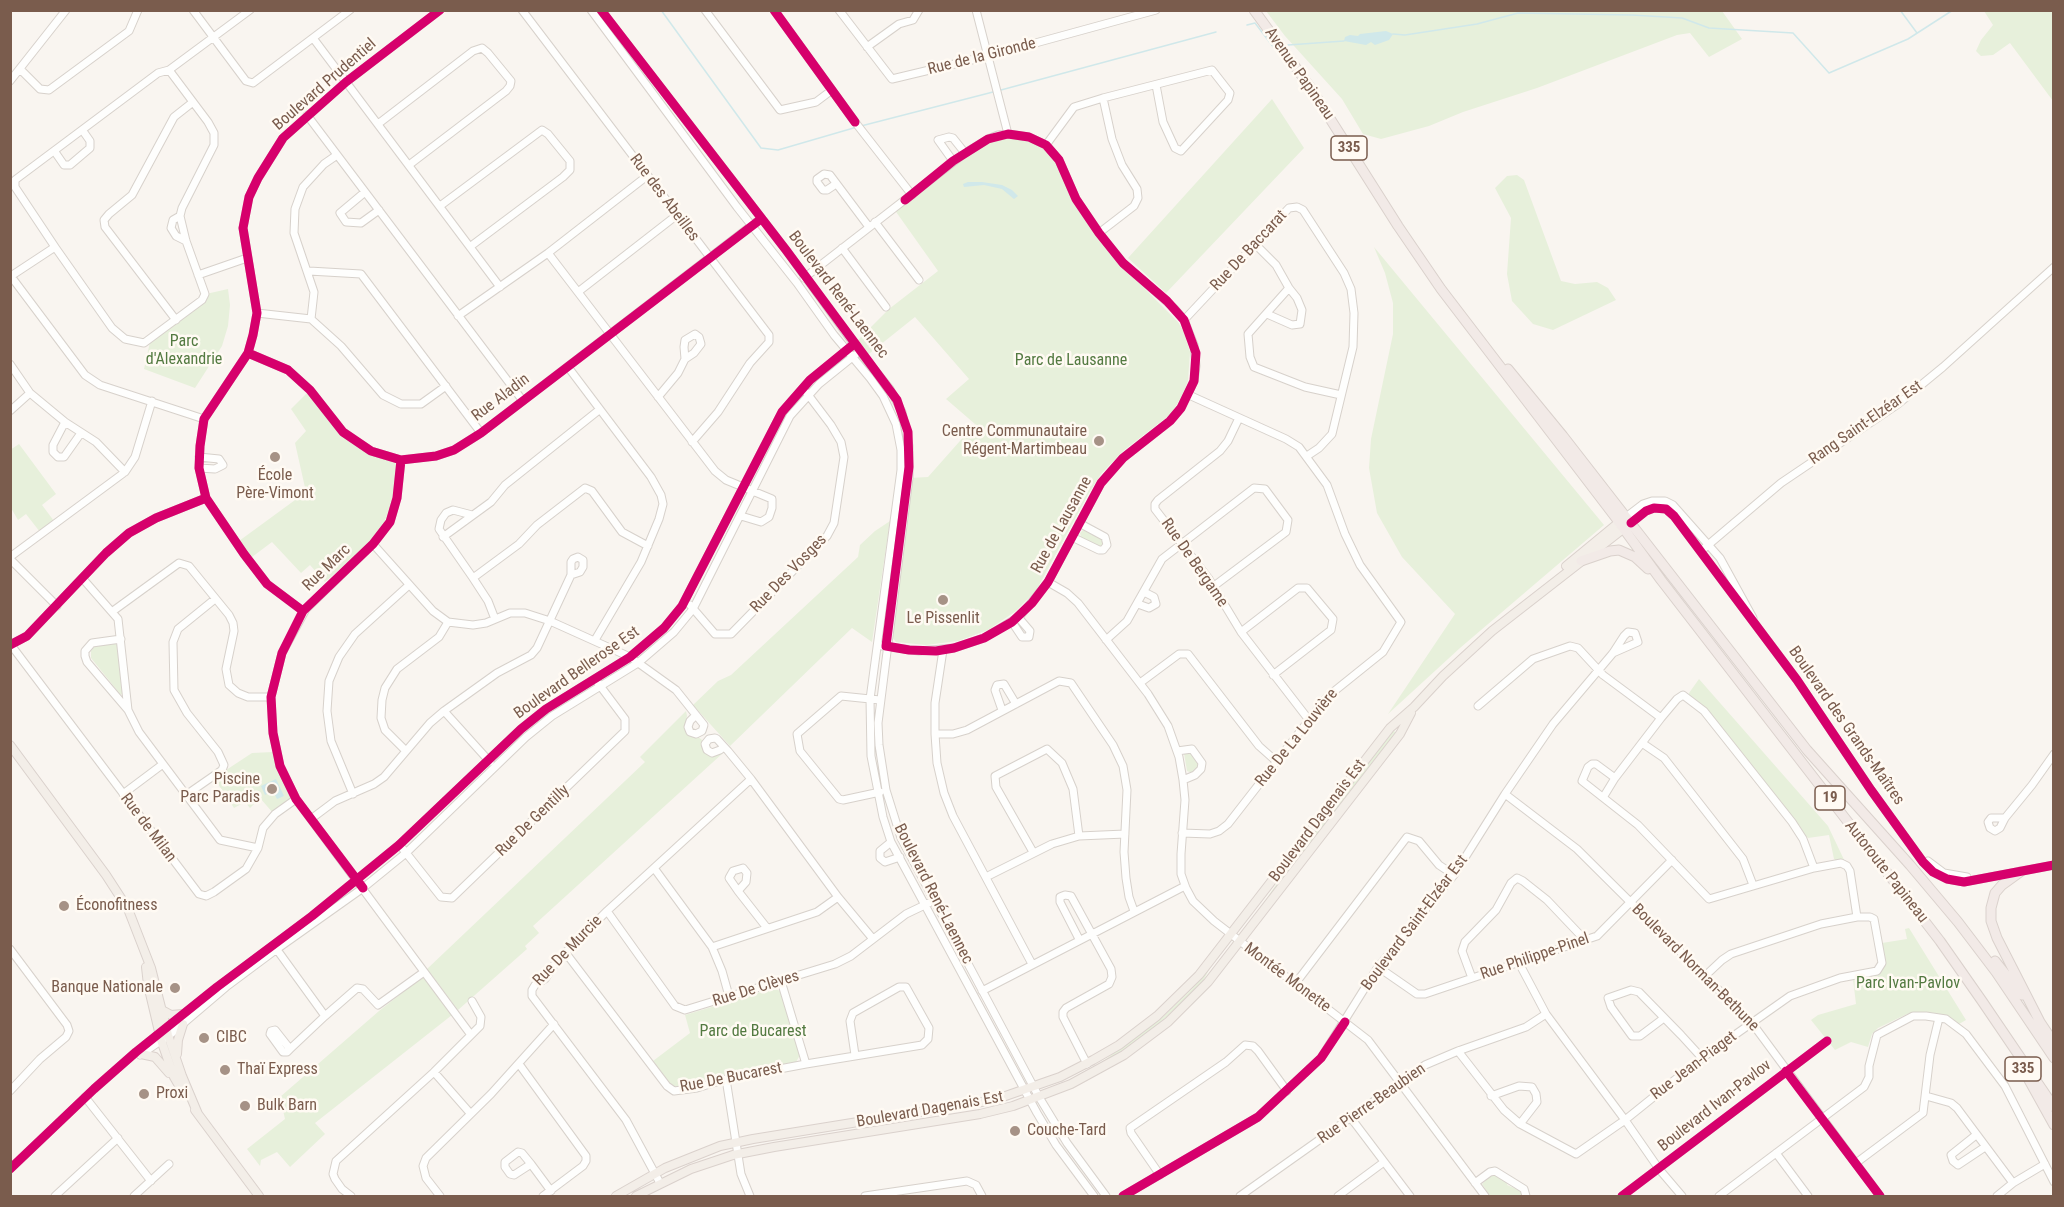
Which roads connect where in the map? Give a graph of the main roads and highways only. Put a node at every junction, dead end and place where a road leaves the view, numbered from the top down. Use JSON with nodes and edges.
{"nodes":[{"id":1,"x":1254,"y":10,"type":"edge"},
{"id":2,"x":1625,"y":523,"type":"junction"},
{"id":3,"x":1581,"y":561,"type":"junction"},
{"id":4,"x":1661,"y":580,"type":"junction"},
{"id":5,"x":1536,"y":595,"type":"junction"},
{"id":6,"x":1414,"y":707,"type":"junction"},
{"id":7,"x":10,"y":745,"type":"edge"},
{"id":8,"x":2020,"y":872,"type":"road end"},
{"id":9,"x":1958,"y":922,"type":"junction"},
{"id":10,"x":145,"y":950,"type":"junction"},
{"id":11,"x":162,"y":1010,"type":"junction"},
{"id":12,"x":1994,"y":1018,"type":"junction"},
{"id":13,"x":2040,"y":1022,"type":"junction"},
{"id":14,"x":164,"y":1034,"type":"junction"},
{"id":15,"x":2054,"y":1043,"type":"edge"},
{"id":16,"x":141,"y":1054,"type":"road end"},
{"id":17,"x":2054,"y":1058,"type":"edge"},
{"id":18,"x":178,"y":1064,"type":"junction"},
{"id":19,"x":174,"y":1077,"type":"junction"},
{"id":20,"x":2054,"y":1107,"type":"edge"},
{"id":21,"x":198,"y":1114,"type":"junction"},
{"id":22,"x":2054,"y":1125,"type":"edge"},
{"id":23,"x":259,"y":1197,"type":"edge"},
{"id":24,"x":616,"y":1197,"type":"edge"},
{"id":25,"x":636,"y":1197,"type":"edge"}],
"edges":[{"from":1,"to":2,"type":"highway","name":"Avenue Papineau","number":"335"},
{"from":2,"to":3,"type":"main road","name":"Boulevard Dagenais Est"},
{"from":2,"to":4,"type":"highway","name":"Autoroute Papineau","number":"19"},
{"from":2,"to":5,"type":"main road","name":"Boulevard Dagenais Est"},
{"from":2,"to":9,"type":"highway","name":"Autoroute Papineau","number":"19"},
{"from":3,"to":4,"type":"highway"},
{"from":3,"to":5,"type":"main road","name":"Boulevard Dagenais Est"},
{"from":4,"to":12,"type":"highway","name":"Autoroute Papineau","number":"19"},
{"from":5,"to":6,"type":"main road","name":"Boulevard Dagenais Est"},
{"from":6,"to":24,"type":"main road","name":"Boulevard Dagenais Est"},
{"from":6,"to":25,"type":"main road","name":"Boulevard Dagenais Est"},
{"from":7,"to":10,"type":"main road"},
{"from":8,"to":13,"type":"highway"},
{"from":9,"to":13,"type":"highway","number":"335"},
{"from":9,"to":17,"type":"highway","name":"Autoroute Papineau","number":"19"},
{"from":10,"to":11,"type":"main road"},
{"from":10,"to":14,"type":"main road"},
{"from":11,"to":14,"type":"main road"},
{"from":11,"to":18,"type":"main road"},
{"from":12,"to":20,"type":"highway","name":"Autoroute Papineau","number":"19"},
{"from":12,"to":22,"type":"highway","number":"335"},
{"from":13,"to":15,"type":"highway","number":"335"},
{"from":14,"to":18,"type":"main road"},
{"from":14,"to":19,"type":"main road"},
{"from":16,"to":19,"type":"main road"},
{"from":18,"to":21,"type":"main road"},
{"from":19,"to":21,"type":"main road"},
{"from":21,"to":23,"type":"main road"}]}
